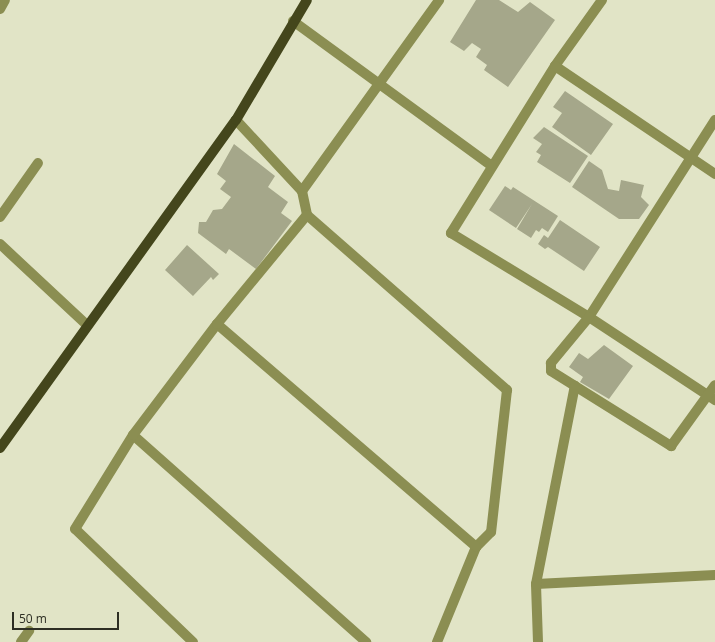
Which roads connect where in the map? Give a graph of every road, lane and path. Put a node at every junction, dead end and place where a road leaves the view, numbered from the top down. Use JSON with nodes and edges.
{"nodes":[{"id":1,"x":5,"y":0,"type":"edge"},
{"id":2,"x":307,"y":0,"type":"edge"},
{"id":3,"x":439,"y":0,"type":"edge"},
{"id":4,"x":602,"y":0,"type":"edge"},
{"id":5,"x":0,"y":9,"type":"edge"},
{"id":6,"x":293,"y":21,"type":"junction"},
{"id":7,"x":555,"y":66,"type":"junction"},
{"id":8,"x":379,"y":84,"type":"junction"},
{"id":9,"x":236,"y":120,"type":"junction"},
{"id":10,"x":715,"y":120,"type":"edge"},
{"id":11,"x":690,"y":157,"type":"junction"},
{"id":12,"x":38,"y":163,"type":"dead end"},
{"id":13,"x":492,"y":166,"type":"junction"},
{"id":14,"x":715,"y":174,"type":"edge"},
{"id":15,"x":302,"y":191,"type":"junction"},
{"id":16,"x":307,"y":215,"type":"junction"},
{"id":17,"x":0,"y":217,"type":"edge"},
{"id":18,"x":0,"y":244,"type":"edge"},
{"id":19,"x":589,"y":317,"type":"junction"},
{"id":20,"x":217,"y":324,"type":"junction"},
{"id":21,"x":87,"y":325,"type":"junction"},
{"id":22,"x":715,"y":385,"type":"edge"},
{"id":23,"x":575,"y":386,"type":"junction"},
{"id":24,"x":712,"y":398,"type":"edge"},
{"id":25,"x":133,"y":435,"type":"junction"},
{"id":26,"x":0,"y":448,"type":"edge"},
{"id":27,"x":476,"y":547,"type":"junction"},
{"id":28,"x":715,"y":575,"type":"edge"},
{"id":29,"x":536,"y":584,"type":"junction"},
{"id":30,"x":29,"y":631,"type":"dead end"},
{"id":31,"x":21,"y":642,"type":"edge"},
{"id":32,"x":193,"y":642,"type":"edge"},
{"id":33,"x":366,"y":642,"type":"edge"},
{"id":34,"x":437,"y":642,"type":"edge"},
{"id":35,"x":538,"y":642,"type":"edge"}],
"edges":[{"from":1,"to":5,"type":"street"},
{"from":2,"to":6,"type":"main road"},
{"from":3,"to":8,"type":"street"},
{"from":4,"to":7,"type":"street"},
{"from":6,"to":8,"type":"street"},
{"from":6,"to":9,"type":"main road"},
{"from":7,"to":11,"type":"street"},
{"from":7,"to":13,"type":"street"},
{"from":8,"to":13,"type":"street"},
{"from":8,"to":15,"type":"street"},
{"from":9,"to":15,"type":"street"},
{"from":9,"to":21,"type":"main road"},
{"from":10,"to":11,"type":"street"},
{"from":11,"to":14,"type":"street"},
{"from":11,"to":19,"type":"street"},
{"from":12,"to":17,"type":"street"},
{"from":13,"to":19,"type":"street"},
{"from":15,"to":16,"type":"street"},
{"from":16,"to":20,"type":"street"},
{"from":16,"to":27,"type":"street"},
{"from":18,"to":21,"type":"street"},
{"from":19,"to":23,"type":"street"},
{"from":19,"to":24,"type":"street"},
{"from":20,"to":25,"type":"street"},
{"from":20,"to":27,"type":"street"},
{"from":21,"to":26,"type":"main road"},
{"from":22,"to":24,"type":"street"},
{"from":23,"to":24,"type":"street"},
{"from":23,"to":29,"type":"street"},
{"from":25,"to":32,"type":"street"},
{"from":25,"to":33,"type":"street"},
{"from":27,"to":34,"type":"street"},
{"from":28,"to":29,"type":"street"},
{"from":29,"to":35,"type":"street"},
{"from":30,"to":31,"type":"street"}]}
